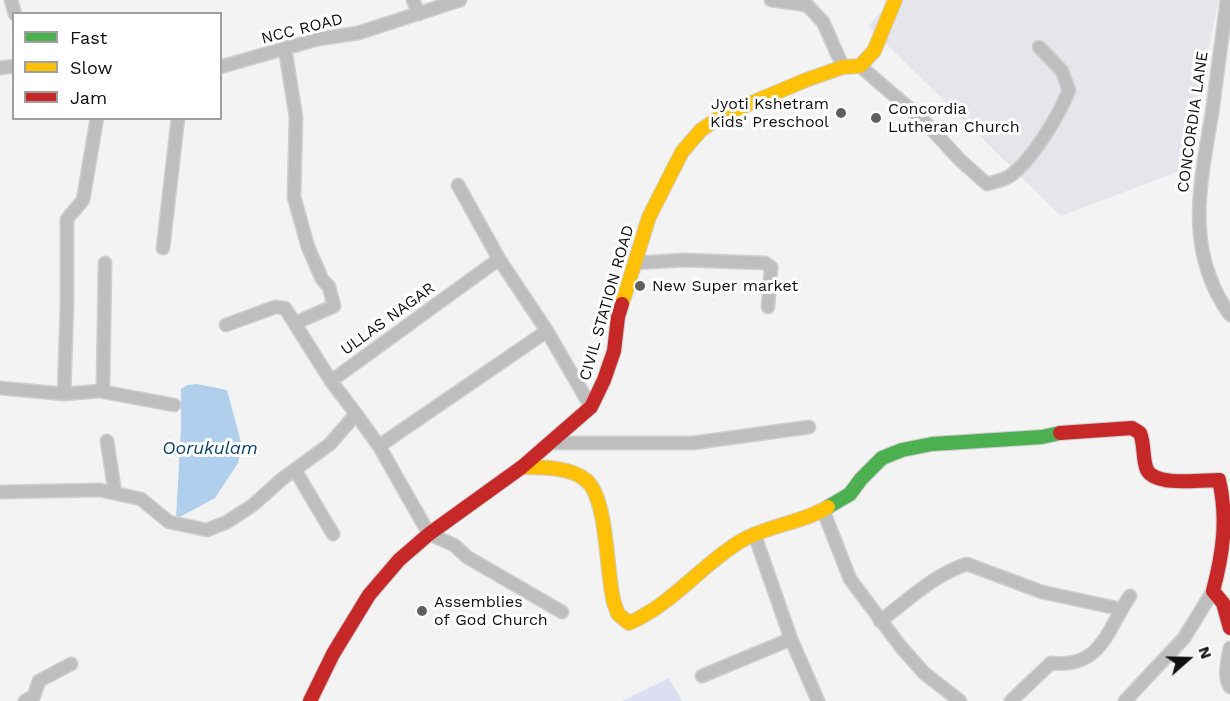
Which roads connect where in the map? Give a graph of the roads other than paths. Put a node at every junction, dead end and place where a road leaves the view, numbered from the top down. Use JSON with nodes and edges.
{"nodes":[{"id":1,"x":413,"y":0,"type":"edge"},
{"id":2,"x":460,"y":0,"type":"edge"},
{"id":3,"x":771,"y":0,"type":"edge"},
{"id":4,"x":895,"y":0,"type":"edge"},
{"id":5,"x":1227,"y":0,"type":"edge"},
{"id":6,"x":419,"y":14,"type":"junction"},
{"id":7,"x":1039,"y":47,"type":"dead end"},
{"id":8,"x":285,"y":49,"type":"junction"},
{"id":9,"x":222,"y":66,"type":"edge"},
{"id":10,"x":860,"y":66,"type":"junction"},
{"id":11,"x":843,"y":67,"type":"junction"},
{"id":12,"x":97,"y":120,"type":"edge"},
{"id":13,"x":178,"y":120,"type":"edge"},
{"id":14,"x":458,"y":185,"type":"dead end"},
{"id":15,"x":163,"y":248,"type":"dead end"},
{"id":16,"x":499,"y":259,"type":"junction"},
{"id":17,"x":105,"y":263,"type":"dead end"},
{"id":18,"x":634,"y":263,"type":"junction"},
{"id":19,"x":768,"y":307,"type":"dead end"},
{"id":20,"x":1230,"y":315,"type":"edge"},
{"id":21,"x":295,"y":323,"type":"junction"},
{"id":22,"x":226,"y":325,"type":"dead end"},
{"id":23,"x":547,"y":331,"type":"junction"},
{"id":24,"x":331,"y":381,"type":"junction"},
{"id":25,"x":0,"y":388,"type":"edge"},
{"id":26,"x":99,"y":391,"type":"junction"},
{"id":27,"x":64,"y":394,"type":"junction"},
{"id":28,"x":174,"y":405,"type":"dead end"},
{"id":29,"x":591,"y":407,"type":"junction"},
{"id":30,"x":356,"y":414,"type":"junction"},
{"id":31,"x":809,"y":427,"type":"dead end"},
{"id":32,"x":107,"y":441,"type":"dead end"},
{"id":33,"x":551,"y":443,"type":"junction"},
{"id":34,"x":379,"y":446,"type":"junction"},
{"id":35,"x":522,"y":467,"type":"junction"},
{"id":36,"x":295,"y":470,"type":"junction"},
{"id":37,"x":1225,"y":478,"type":"edge"},
{"id":38,"x":0,"y":492,"type":"edge"},
{"id":39,"x":115,"y":493,"type":"junction"},
{"id":40,"x":823,"y":510,"type":"junction"},
{"id":41,"x":333,"y":534,"type":"dead end"},
{"id":42,"x":429,"y":534,"type":"junction"},
{"id":43,"x":754,"y":536,"type":"junction"},
{"id":44,"x":1213,"y":591,"type":"junction"},
{"id":45,"x":1130,"y":596,"type":"dead end"},
{"id":46,"x":1226,"y":606,"type":"edge"},
{"id":47,"x":1121,"y":609,"type":"junction"},
{"id":48,"x":562,"y":612,"type":"dead end"},
{"id":49,"x":880,"y":621,"type":"junction"},
{"id":50,"x":1230,"y":628,"type":"edge"},
{"id":51,"x":791,"y":639,"type":"junction"},
{"id":52,"x":1230,"y":648,"type":"edge"},
{"id":53,"x":70,"y":664,"type":"dead end"},
{"id":54,"x":702,"y":676,"type":"dead end"},
{"id":55,"x":1230,"y":687,"type":"edge"},
{"id":56,"x":945,"y":697,"type":"edge"},
{"id":57,"x":25,"y":701,"type":"edge"},
{"id":58,"x":310,"y":701,"type":"edge"},
{"id":59,"x":818,"y":701,"type":"edge"},
{"id":60,"x":960,"y":701,"type":"edge"},
{"id":61,"x":1011,"y":701,"type":"edge"},
{"id":62,"x":1125,"y":701,"type":"edge"}],
"edges":[{"from":1,"to":6,"type":"street"},
{"from":2,"to":6,"type":"street","name":"NCC ROAD"},
{"from":3,"to":11,"type":"street"},
{"from":4,"to":10,"type":"street"},
{"from":5,"to":20,"type":"street","name":"CONCORDIA LANE"},
{"from":6,"to":8,"type":"street","name":"NCC ROAD"},
{"from":7,"to":10,"type":"street"},
{"from":8,"to":9,"type":"street","name":"NCC ROAD"},
{"from":8,"to":21,"type":"street"},
{"from":10,"to":11,"type":"street","name":"CIVIL STATION ROAD"},
{"from":11,"to":18,"type":"street","name":"CIVIL STATION ROAD"},
{"from":12,"to":27,"type":"street"},
{"from":13,"to":15,"type":"street"},
{"from":14,"to":16,"type":"street"},
{"from":16,"to":23,"type":"street"},
{"from":16,"to":24,"type":"street","name":"ULLAS NAGAR"},
{"from":17,"to":26,"type":"street"},
{"from":18,"to":19,"type":"street"},
{"from":18,"to":29,"type":"street","name":"CIVIL STATION ROAD"},
{"from":21,"to":22,"type":"street"},
{"from":21,"to":24,"type":"street"},
{"from":23,"to":29,"type":"street"},
{"from":23,"to":34,"type":"street"},
{"from":24,"to":30,"type":"street"},
{"from":25,"to":27,"type":"street"},
{"from":26,"to":27,"type":"street"},
{"from":26,"to":28,"type":"street"},
{"from":29,"to":33,"type":"street","name":"CIVIL STATION ROAD"},
{"from":30,"to":34,"type":"street"},
{"from":30,"to":36,"type":"street"},
{"from":31,"to":33,"type":"street"},
{"from":32,"to":39,"type":"street"},
{"from":33,"to":35,"type":"street","name":"CIVIL STATION ROAD"},
{"from":34,"to":42,"type":"street"},
{"from":35,"to":42,"type":"street","name":"CIVIL STATION ROAD"},
{"from":35,"to":43,"type":"street"},
{"from":36,"to":39,"type":"street"},
{"from":36,"to":41,"type":"street"},
{"from":37,"to":40,"type":"street"},
{"from":37,"to":44,"type":"street"},
{"from":38,"to":39,"type":"street"},
{"from":40,"to":43,"type":"street"},
{"from":40,"to":49,"type":"street"},
{"from":42,"to":48,"type":"street"},
{"from":42,"to":58,"type":"street","name":"CIVIL STATION ROAD"},
{"from":43,"to":51,"type":"street"},
{"from":44,"to":46,"type":"street"},
{"from":44,"to":62,"type":"street"},
{"from":45,"to":47,"type":"street"},
{"from":46,"to":50,"type":"street"},
{"from":47,"to":49,"type":"street"},
{"from":47,"to":61,"type":"street"},
{"from":49,"to":56,"type":"street"},
{"from":51,"to":54,"type":"street"},
{"from":51,"to":59,"type":"street"},
{"from":52,"to":55,"type":"street"},
{"from":53,"to":57,"type":"street"},
{"from":56,"to":60,"type":"street"}]}
